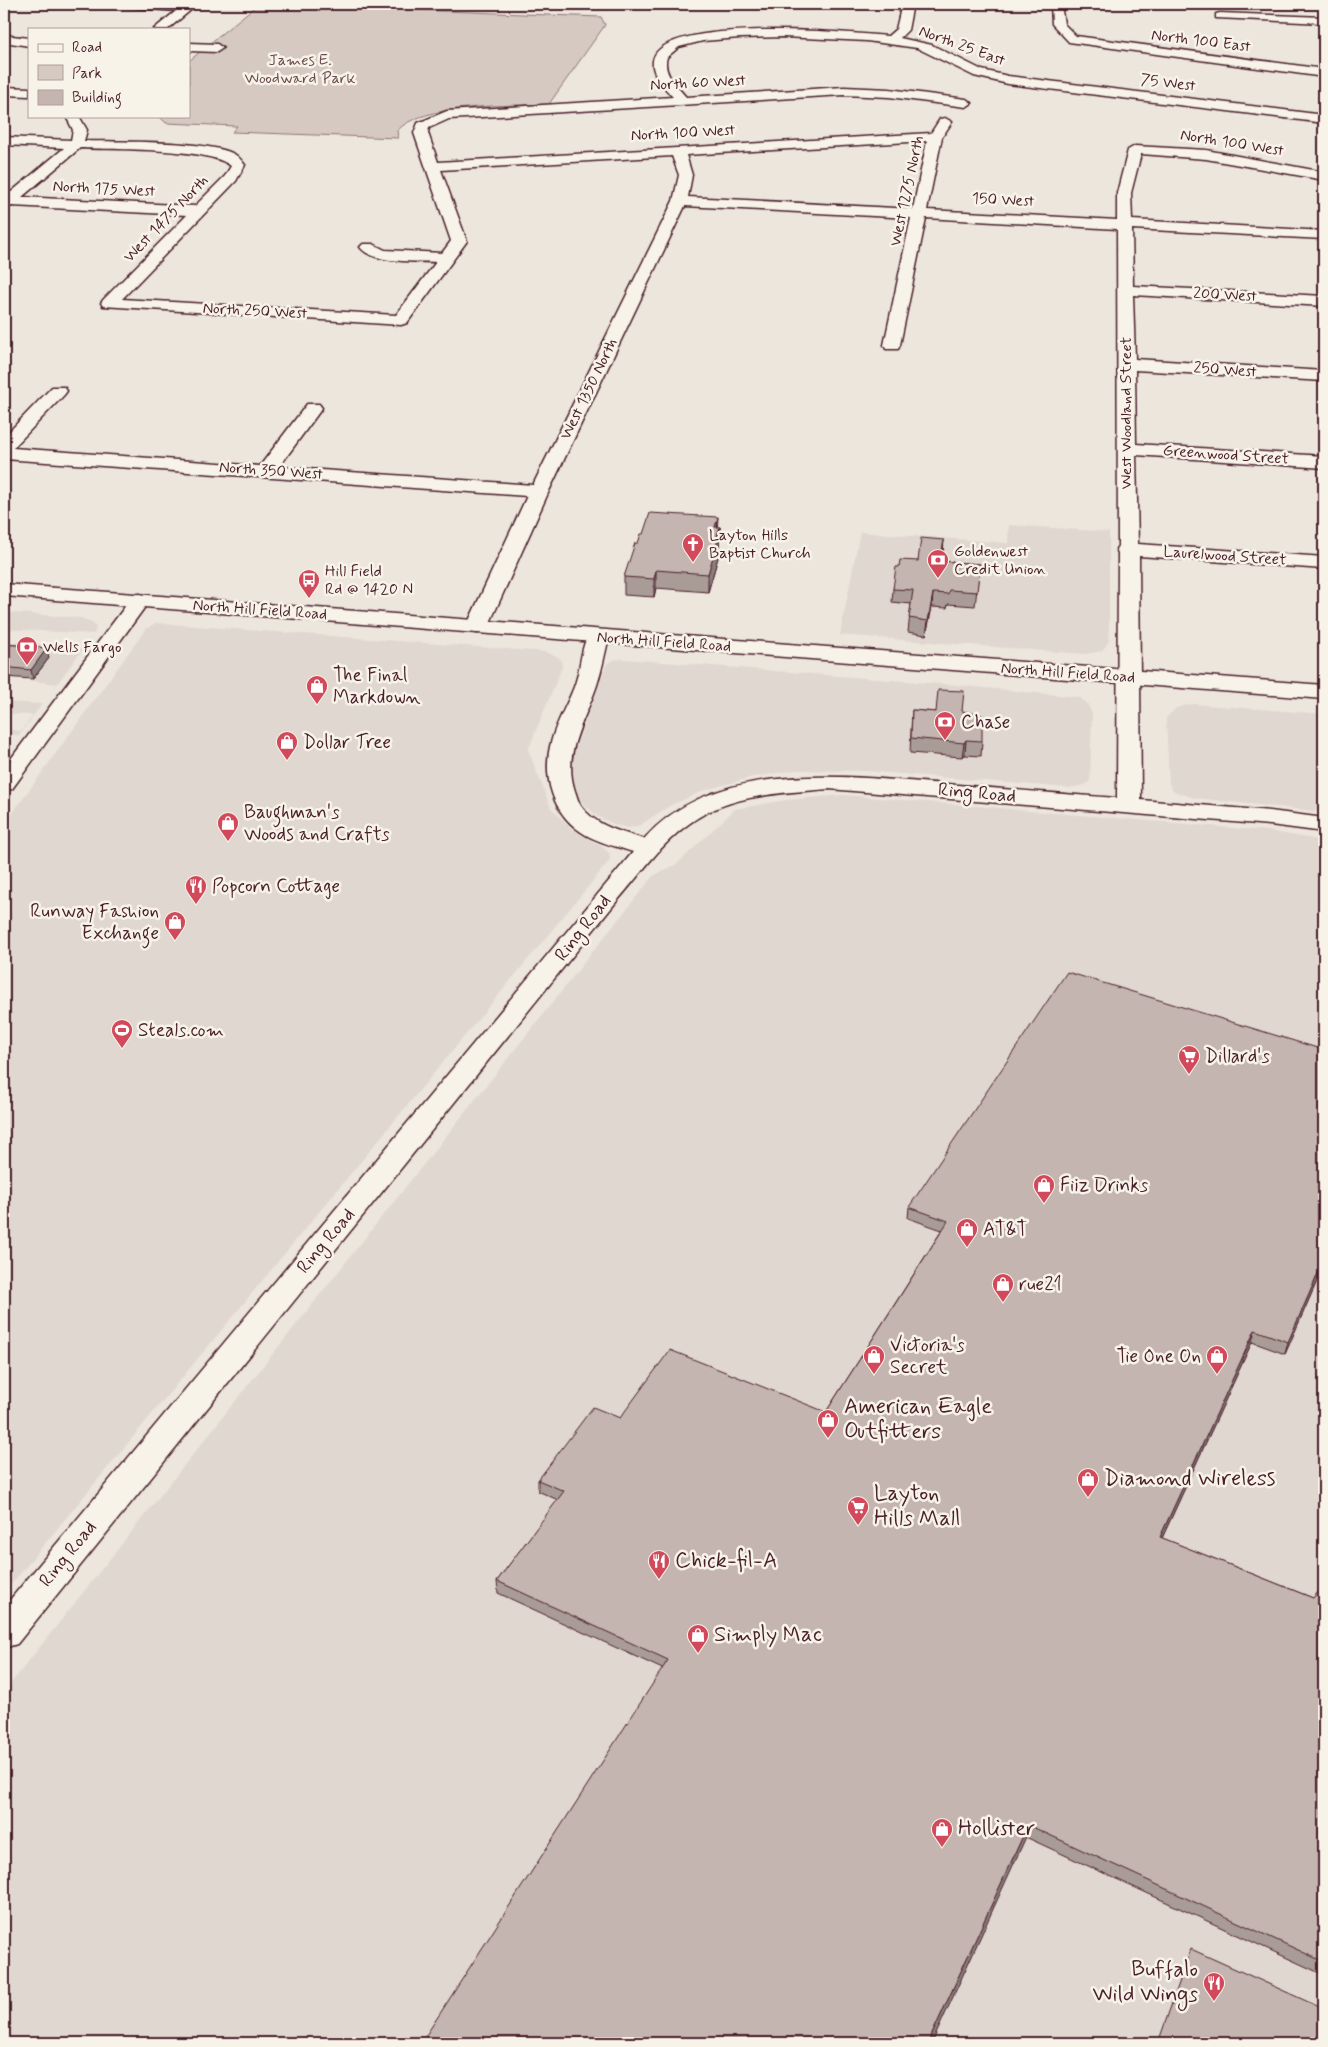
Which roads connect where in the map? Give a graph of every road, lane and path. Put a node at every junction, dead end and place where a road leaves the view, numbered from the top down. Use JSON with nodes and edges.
{"nodes":[{"id":1,"x":127,"y":4,"type":"edge"},
{"id":2,"x":907,"y":4,"type":"edge"},
{"id":3,"x":1056,"y":4,"type":"edge"},
{"id":4,"x":189,"y":6,"type":"edge"},
{"id":5,"x":1220,"y":16,"type":"dead end"},
{"id":6,"x":1324,"y":20,"type":"edge"},
{"id":7,"x":161,"y":28,"type":"edge"},
{"id":8,"x":4,"y":39,"type":"edge"},
{"id":9,"x":891,"y":40,"type":"junction"},
{"id":10,"x":28,"y":42,"type":"edge"},
{"id":11,"x":190,"y":48,"type":"edge"},
{"id":12,"x":217,"y":48,"type":"dead end"},
{"id":13,"x":1324,"y":73,"type":"edge"},
{"id":14,"x":1008,"y":80,"type":"junction"},
{"id":15,"x":4,"y":91,"type":"edge"},
{"id":16,"x":28,"y":92,"type":"edge"},
{"id":17,"x":976,"y":96,"type":"junction"},
{"id":18,"x":682,"y":100,"type":"junction"},
{"id":19,"x":73,"y":118,"type":"edge"},
{"id":20,"x":1324,"y":119,"type":"edge"},
{"id":21,"x":935,"y":137,"type":"junction"},
{"id":22,"x":4,"y":141,"type":"edge"},
{"id":23,"x":77,"y":144,"type":"junction"},
{"id":24,"x":1135,"y":150,"type":"joint"},
{"id":25,"x":676,"y":151,"type":"junction"},
{"id":26,"x":432,"y":166,"type":"junction"},
{"id":27,"x":1324,"y":176,"type":"edge"},
{"id":28,"x":680,"y":201,"type":"junction"},
{"id":29,"x":6,"y":203,"type":"edge"},
{"id":30,"x":198,"y":212,"type":"junction"},
{"id":31,"x":920,"y":214,"type":"junction"},
{"id":32,"x":1124,"y":224,"type":"junction"},
{"id":33,"x":1324,"y":235,"type":"edge"},
{"id":34,"x":368,"y":247,"type":"dead end"},
{"id":35,"x":447,"y":258,"type":"junction"},
{"id":36,"x":1125,"y":290,"type":"junction"},
{"id":37,"x":1324,"y":301,"type":"edge"},
{"id":38,"x":109,"y":303,"type":"joint"},
{"id":39,"x":892,"y":345,"type":"dead end"},
{"id":40,"x":1126,"y":364,"type":"junction"},
{"id":41,"x":1324,"y":376,"type":"edge"},
{"id":42,"x":58,"y":390,"type":"dead end"},
{"id":43,"x":313,"y":408,"type":"dead end"},
{"id":44,"x":4,"y":447,"type":"edge"},
{"id":45,"x":1127,"y":449,"type":"junction"},
{"id":46,"x":4,"y":453,"type":"edge"},
{"id":47,"x":1324,"y":462,"type":"edge"},
{"id":48,"x":266,"y":471,"type":"junction"},
{"id":49,"x":539,"y":490,"type":"junction"},
{"id":50,"x":1126,"y":550,"type":"junction"},
{"id":51,"x":1324,"y":563,"type":"edge"},
{"id":52,"x":4,"y":590,"type":"edge"},
{"id":53,"x":140,"y":600,"type":"junction"},
{"id":54,"x":477,"y":627,"type":"junction"},
{"id":55,"x":598,"y":637,"type":"junction"},
{"id":56,"x":1130,"y":677,"type":"junction"},
{"id":57,"x":1324,"y":692,"type":"edge"},
{"id":58,"x":4,"y":784,"type":"edge"},
{"id":59,"x":1129,"y":806,"type":"junction"},
{"id":60,"x":1324,"y":825,"type":"edge"},
{"id":61,"x":648,"y":849,"type":"junction"},
{"id":62,"x":4,"y":1633,"type":"edge"}],
"edges":[{"from":1,"to":4,"type":"street"},
{"from":2,"to":9,"type":"street"},
{"from":3,"to":13,"type":"street","name":"North 100 East"},
{"from":4,"to":7,"type":"street"},
{"from":5,"to":6,"type":"street"},
{"from":8,"to":10,"type":"street"},
{"from":9,"to":14,"type":"street","name":"North 25 East"},
{"from":9,"to":18,"type":"street","name":"North 25 East"},
{"from":11,"to":12,"type":"street"},
{"from":14,"to":17,"type":"street","name":"West 1275 North"},
{"from":14,"to":20,"type":"street","name":"75 West"},
{"from":15,"to":16,"type":"street"},
{"from":17,"to":18,"type":"street","name":"North 60 West"},
{"from":17,"to":21,"type":"street","name":"West 1275 North"},
{"from":18,"to":26,"type":"street","name":"North 60 West"},
{"from":19,"to":23,"type":"street"},
{"from":21,"to":25,"type":"street","name":"North 100 West"},
{"from":21,"to":31,"type":"street","name":"West 1275 North"},
{"from":22,"to":23,"type":"street"},
{"from":23,"to":29,"type":"street"},
{"from":23,"to":30,"type":"street","name":"West 1475 North"},
{"from":24,"to":27,"type":"street","name":"North 100 West"},
{"from":24,"to":32,"type":"street","name":"West Woodland Street"},
{"from":25,"to":26,"type":"street","name":"North 100 West"},
{"from":25,"to":28,"type":"street","name":"West 1350 North"},
{"from":26,"to":35,"type":"street"},
{"from":28,"to":31,"type":"street","name":"150 West"},
{"from":28,"to":49,"type":"street","name":"West 1350 North"},
{"from":29,"to":30,"type":"street","name":"North 175 West"},
{"from":30,"to":38,"type":"street","name":"West 1475 North"},
{"from":31,"to":32,"type":"street","name":"150 West"},
{"from":31,"to":39,"type":"street","name":"West 1275 North"},
{"from":32,"to":33,"type":"street","name":"150 West"},
{"from":32,"to":36,"type":"street","name":"West Woodland Street"},
{"from":34,"to":35,"type":"street"},
{"from":35,"to":38,"type":"street","name":"North 250 West"},
{"from":36,"to":37,"type":"street","name":"200 West"},
{"from":36,"to":40,"type":"street","name":"West Woodland Street"},
{"from":40,"to":41,"type":"street","name":"250 West"},
{"from":40,"to":45,"type":"street","name":"West Woodland Street"},
{"from":42,"to":44,"type":"street"},
{"from":43,"to":48,"type":"street"},
{"from":45,"to":47,"type":"street","name":"Greenwood Street"},
{"from":45,"to":50,"type":"street","name":"West Woodland Street"},
{"from":46,"to":48,"type":"street","name":"North 350 West"},
{"from":48,"to":49,"type":"street","name":"North 350 West"},
{"from":49,"to":54,"type":"street","name":"West 1350 North"},
{"from":50,"to":51,"type":"street","name":"Laurelwood Street"},
{"from":50,"to":56,"type":"street","name":"West Woodland Street"},
{"from":52,"to":53,"type":"street","name":"North Hill Field Road"},
{"from":53,"to":54,"type":"street","name":"North Hill Field Road"},
{"from":53,"to":58,"type":"street"},
{"from":54,"to":55,"type":"street","name":"North Hill Field Road"},
{"from":55,"to":56,"type":"street","name":"North Hill Field Road"},
{"from":55,"to":61,"type":"street"},
{"from":56,"to":57,"type":"street","name":"North Hill Field Road"},
{"from":56,"to":59,"type":"street","name":"West Woodland Street"},
{"from":59,"to":60,"type":"street","name":"Ring Road"},
{"from":59,"to":61,"type":"street","name":"Ring Road"},
{"from":61,"to":62,"type":"street","name":"Ring Road"}]}
